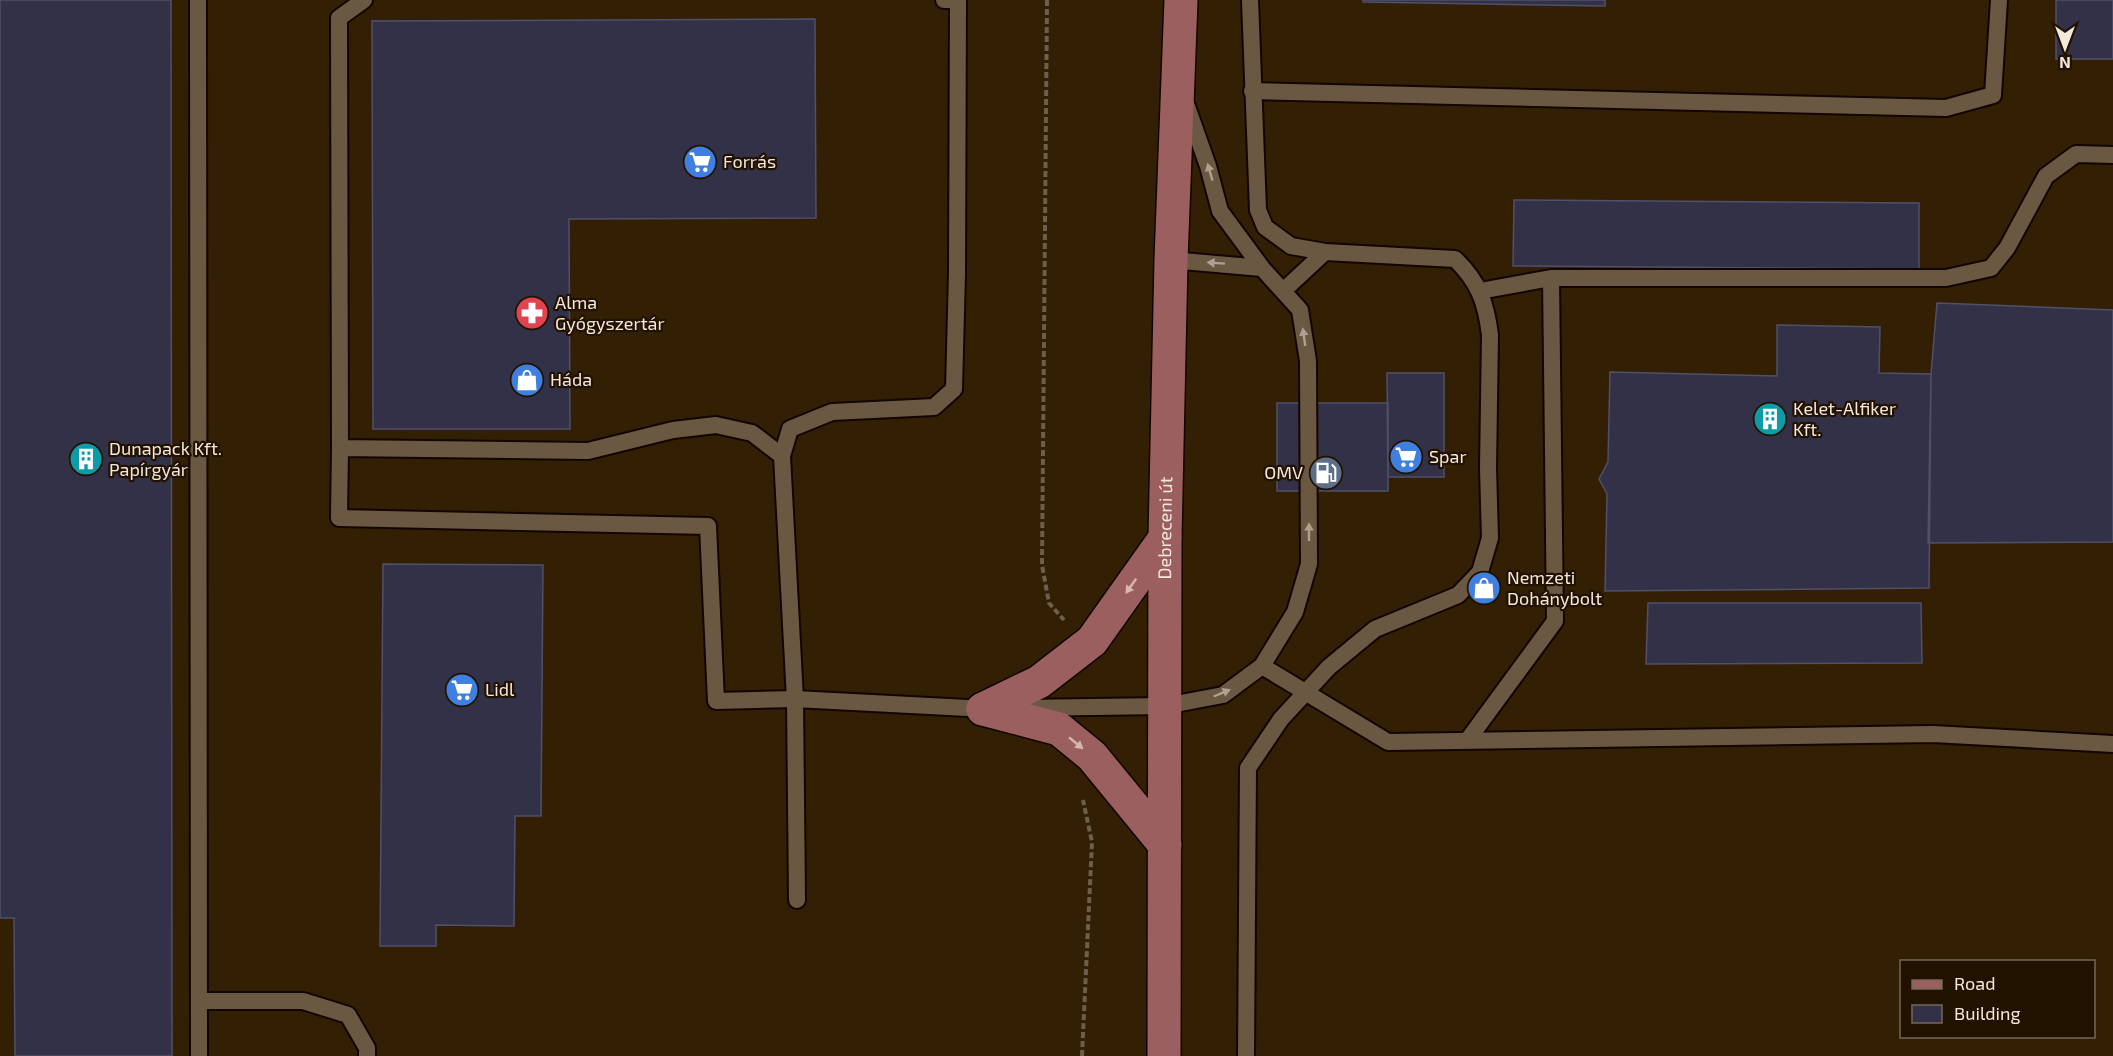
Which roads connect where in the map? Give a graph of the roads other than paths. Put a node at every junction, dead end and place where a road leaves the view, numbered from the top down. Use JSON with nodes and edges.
{"nodes":[{"id":1,"x":198,"y":0,"type":"edge"},
{"id":2,"x":364,"y":0,"type":"edge"},
{"id":3,"x":944,"y":0,"type":"edge"},
{"id":4,"x":1181,"y":0,"type":"edge"},
{"id":5,"x":1250,"y":0,"type":"edge"},
{"id":6,"x":1999,"y":0,"type":"edge"},
{"id":7,"x":1179,"y":83,"type":"junction"},
{"id":8,"x":1252,"y":91,"type":"junction"},
{"id":9,"x":2113,"y":155,"type":"edge"},
{"id":10,"x":1325,"y":252,"type":"junction"},
{"id":11,"x":1171,"y":260,"type":"junction"},
{"id":12,"x":1262,"y":268,"type":"junction"},
{"id":13,"x":1551,"y":278,"type":"junction"},
{"id":14,"x":1283,"y":291,"type":"junction"},
{"id":15,"x":1480,"y":291,"type":"junction"},
{"id":16,"x":340,"y":448,"type":"junction"},
{"id":17,"x":782,"y":456,"type":"junction"},
{"id":18,"x":1165,"y":538,"type":"junction"},
{"id":19,"x":1263,"y":666,"type":"junction"},
{"id":20,"x":1306,"y":692,"type":"junction"},
{"id":21,"x":795,"y":699,"type":"junction"},
{"id":22,"x":1165,"y":706,"type":"junction"},
{"id":23,"x":983,"y":709,"type":"junction"},
{"id":24,"x":1467,"y":741,"type":"junction"},
{"id":25,"x":2113,"y":744,"type":"edge"},
{"id":26,"x":1165,"y":845,"type":"junction"},
{"id":27,"x":797,"y":900,"type":"dead end"},
{"id":28,"x":200,"y":1001,"type":"junction"},
{"id":29,"x":199,"y":1056,"type":"edge"},
{"id":30,"x":368,"y":1056,"type":"edge"},
{"id":31,"x":1164,"y":1056,"type":"edge"},
{"id":32,"x":1246,"y":1056,"type":"edge"}],
"edges":[{"from":1,"to":28,"type":"lane"},
{"from":2,"to":16,"type":"lane"},
{"from":3,"to":17,"type":"lane"},
{"from":4,"to":7,"type":"main road","name":"Debreceni út"},
{"from":5,"to":8,"type":"lane"},
{"from":6,"to":8,"type":"lane"},
{"from":7,"to":11,"type":"main road","name":"Debreceni út"},
{"from":12,"to":7,"type":"lane","one_way":true},
{"from":8,"to":10,"type":"lane"},
{"from":9,"to":13,"type":"lane"},
{"from":10,"to":14,"type":"lane"},
{"from":10,"to":15,"type":"lane"},
{"from":12,"to":11,"type":"lane","one_way":true},
{"from":11,"to":18,"type":"main road","name":"Debreceni út"},
{"from":12,"to":14,"type":"lane"},
{"from":13,"to":15,"type":"lane"},
{"from":13,"to":24,"type":"lane"},
{"from":19,"to":14,"type":"lane","one_way":true},
{"from":15,"to":20,"type":"lane"},
{"from":16,"to":17,"type":"lane"},
{"from":16,"to":21,"type":"lane"},
{"from":17,"to":21,"type":"lane"},
{"from":18,"to":22,"type":"main road","name":"Debreceni út"},
{"from":18,"to":23,"type":"main road","one_way":true},
{"from":19,"to":20,"type":"lane"},
{"from":22,"to":19,"type":"lane","one_way":true},
{"from":20,"to":24,"type":"lane"},
{"from":20,"to":32,"type":"lane"},
{"from":21,"to":23,"type":"lane"},
{"from":21,"to":27,"type":"lane"},
{"from":22,"to":23,"type":"lane"},
{"from":22,"to":26,"type":"main road","name":"Debreceni út"},
{"from":23,"to":26,"type":"main road","one_way":true},
{"from":24,"to":25,"type":"lane"},
{"from":26,"to":31,"type":"main road","name":"Debreceni út"},
{"from":28,"to":29,"type":"lane"},
{"from":28,"to":30,"type":"lane"}]}
